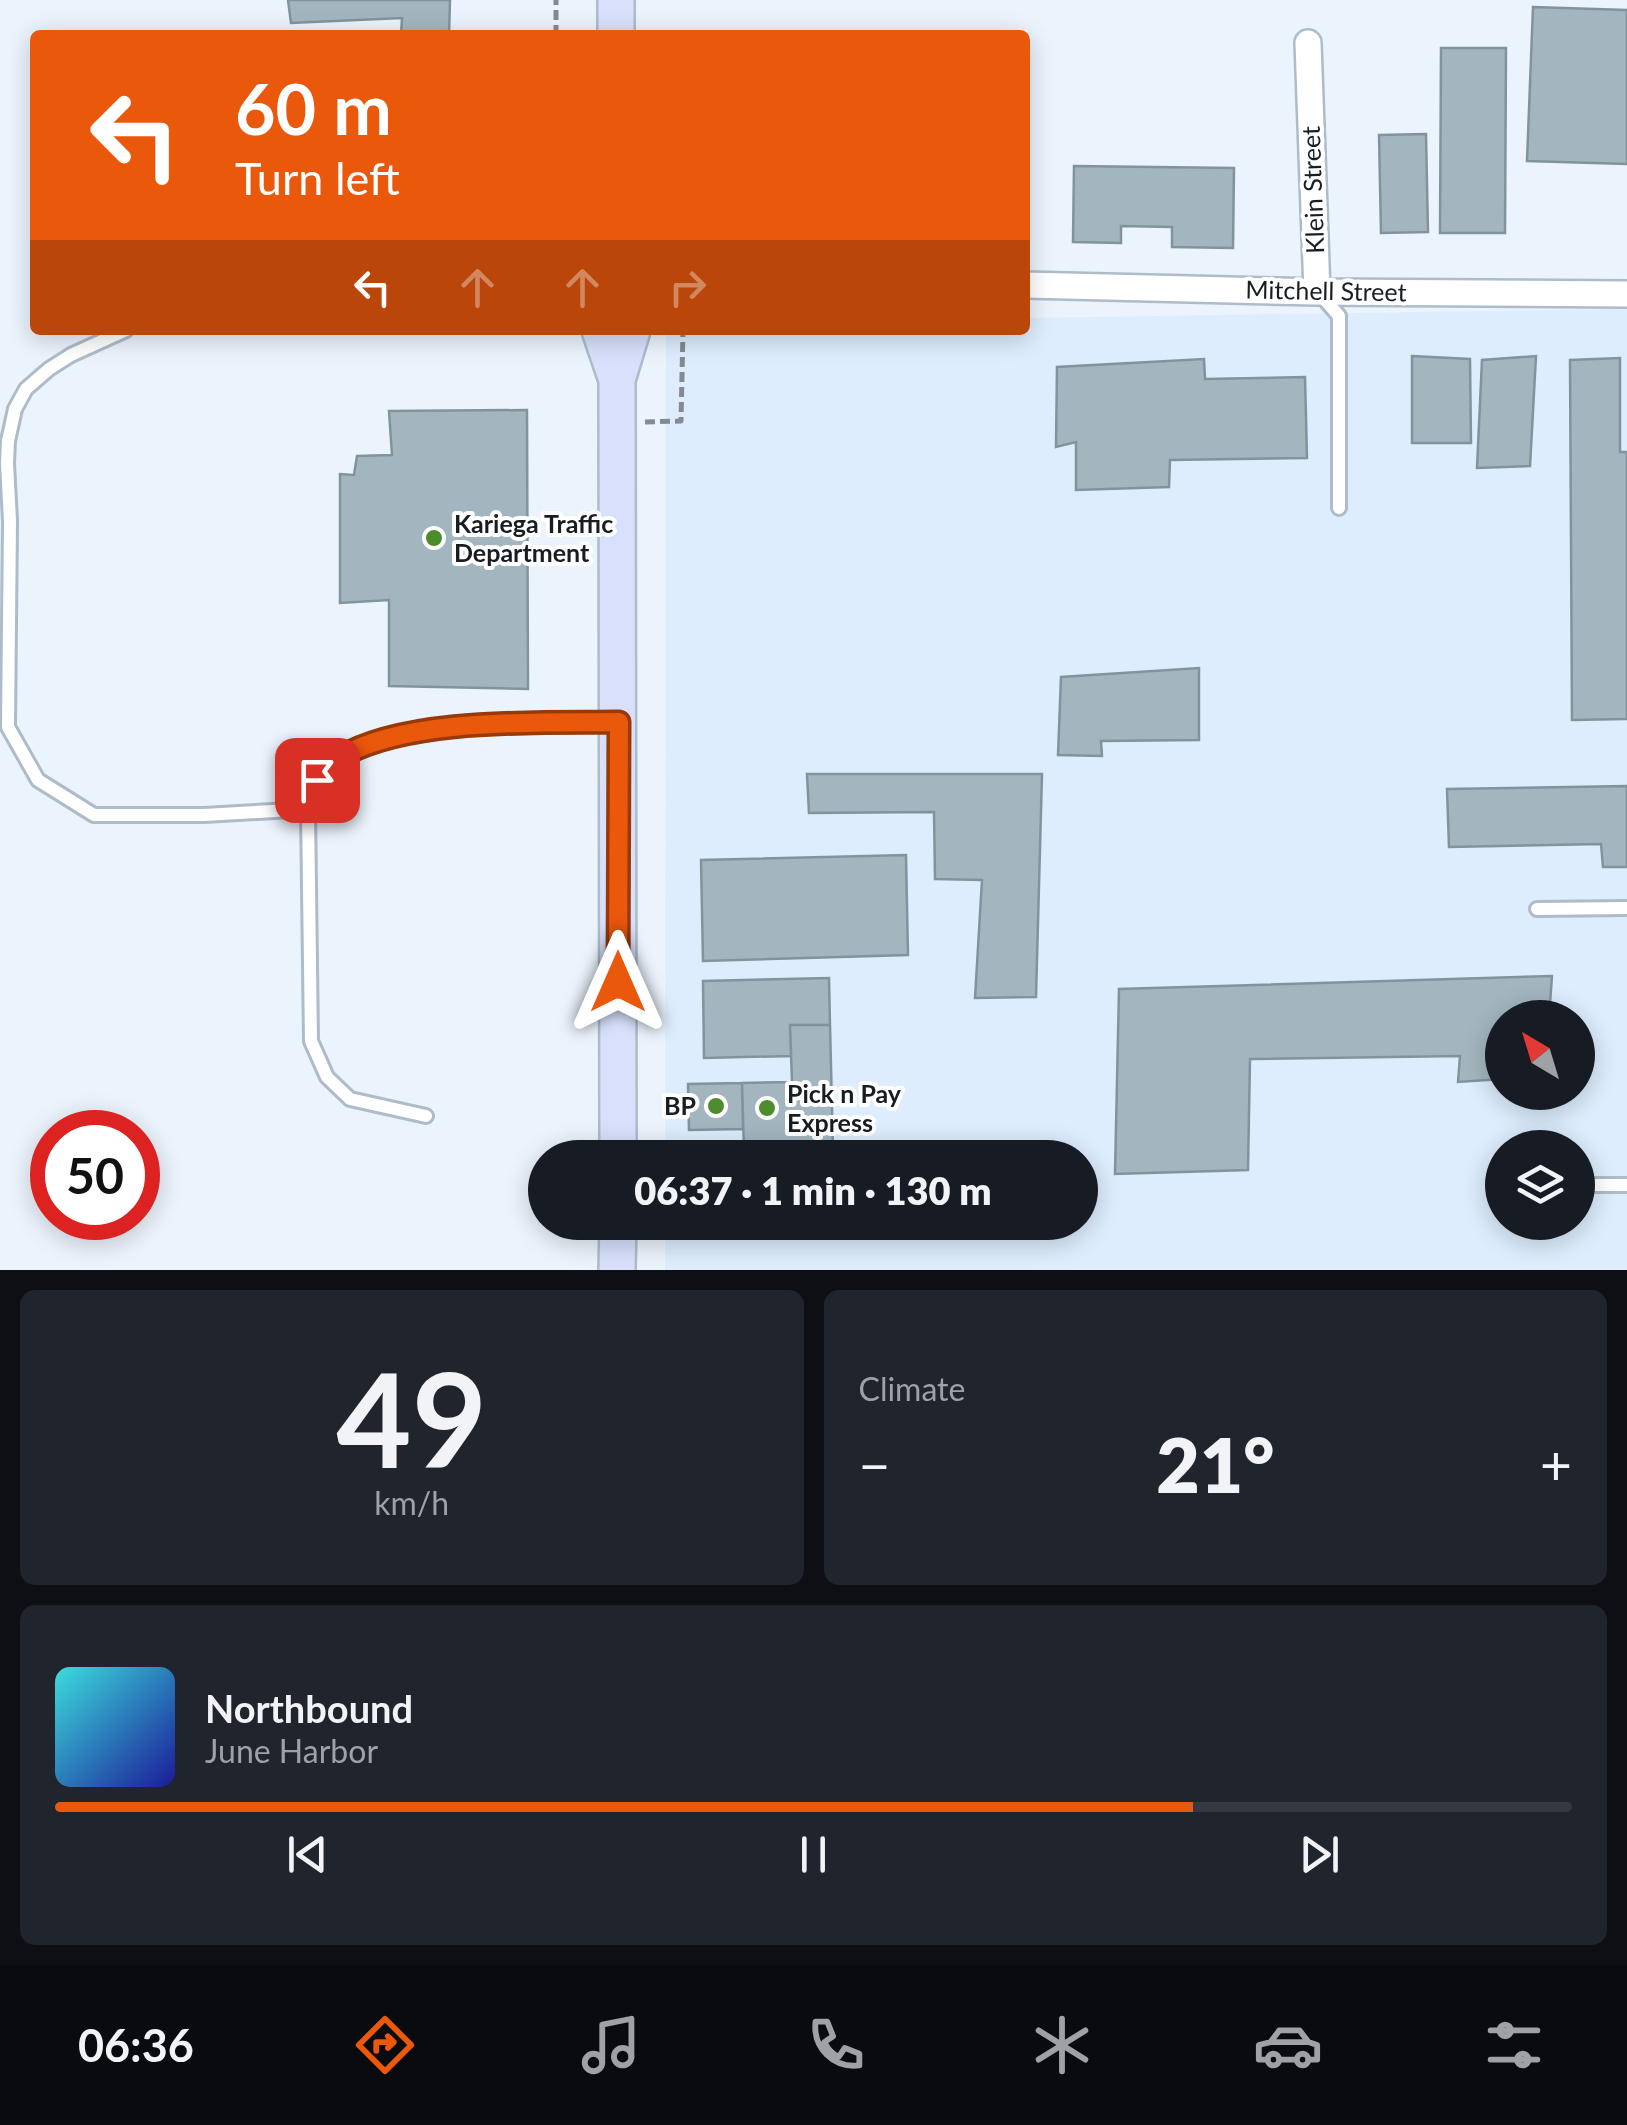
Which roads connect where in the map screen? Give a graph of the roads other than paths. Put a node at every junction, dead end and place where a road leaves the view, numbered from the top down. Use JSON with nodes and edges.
{"nodes":[{"id":1,"x":616,"y":0,"type":"edge"},
{"id":2,"x":616,"y":30,"type":"edge"},
{"id":3,"x":1308,"y":43,"type":"dead end"},
{"id":4,"x":1030,"y":285,"type":"edge"},
{"id":5,"x":1317,"y":292,"type":"junction"},
{"id":6,"x":1627,"y":294,"type":"edge"},
{"id":7,"x":115,"y":335,"type":"edge"},
{"id":8,"x":602,"y":335,"type":"edge"},
{"id":9,"x":630,"y":335,"type":"edge"},
{"id":10,"x":617,"y":380,"type":"junction"},
{"id":11,"x":1340,"y":508,"type":"dead end"},
{"id":12,"x":619,"y":722,"type":"junction"},
{"id":13,"x":308,"y":809,"type":"junction"},
{"id":14,"x":1537,"y":908,"type":"dead end"},
{"id":15,"x":1627,"y":908,"type":"edge"},
{"id":16,"x":426,"y":1116,"type":"dead end"},
{"id":17,"x":618,"y":1140,"type":"edge"},
{"id":18,"x":1595,"y":1185,"type":"edge"},
{"id":19,"x":1627,"y":1185,"type":"edge"},
{"id":20,"x":618,"y":1240,"type":"edge"},
{"id":21,"x":617,"y":1270,"type":"edge"}],
"edges":[{"from":1,"to":2,"type":"main road"},
{"from":3,"to":5,"type":"street","name":"Klein Street"},
{"from":4,"to":5,"type":"street","name":"Mitchell Street"},
{"from":5,"to":6,"type":"street","name":"Mitchell Street"},
{"from":5,"to":11,"type":"lane","name":"Klein Street"},
{"from":7,"to":13,"type":"lane"},
{"from":8,"to":10,"type":"main road"},
{"from":9,"to":10,"type":"main road"},
{"from":10,"to":12,"type":"main road"},
{"from":12,"to":13,"type":"lane"},
{"from":12,"to":17,"type":"main road"},
{"from":13,"to":16,"type":"lane"},
{"from":14,"to":15,"type":"lane"},
{"from":18,"to":19,"type":"lane"},
{"from":20,"to":21,"type":"main road"}]}
